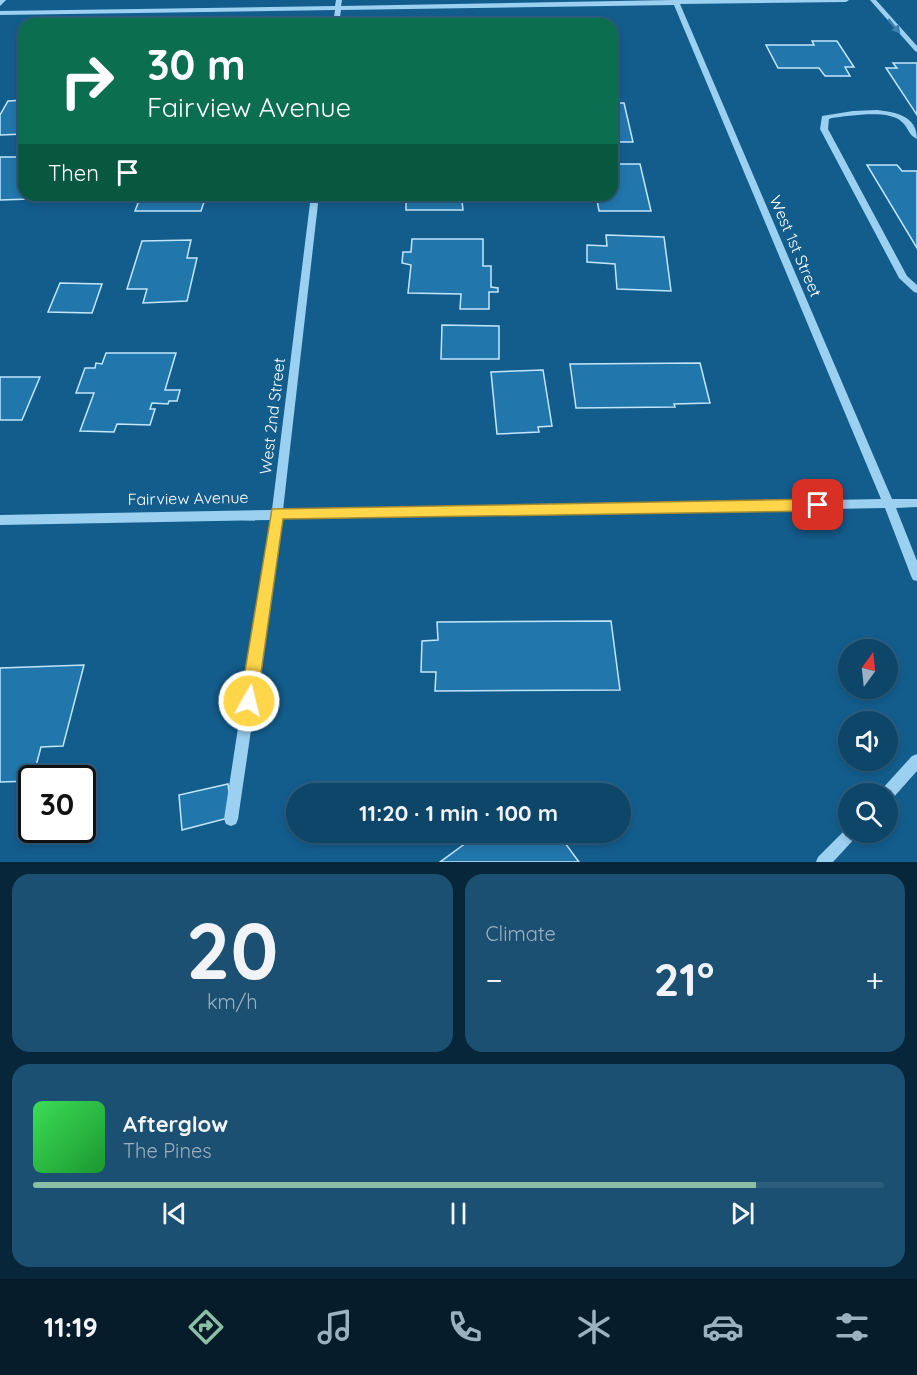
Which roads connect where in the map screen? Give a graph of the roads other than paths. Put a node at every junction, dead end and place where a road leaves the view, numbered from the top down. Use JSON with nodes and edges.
{"nodes":[{"id":1,"x":3,"y":0,"type":"edge"},
{"id":2,"x":339,"y":0,"type":"edge"},
{"id":3,"x":846,"y":0,"type":"edge"},
{"id":4,"x":873,"y":0,"type":"edge"},
{"id":5,"x":676,"y":2,"type":"edge"},
{"id":6,"x":0,"y":4,"type":"edge"},
{"id":7,"x":338,"y":8,"type":"junction"},
{"id":8,"x":0,"y":13,"type":"edge"},
{"id":9,"x":337,"y":18,"type":"edge"},
{"id":10,"x":917,"y":50,"type":"edge"},
{"id":11,"x":917,"y":137,"type":"edge"},
{"id":12,"x":314,"y":201,"type":"edge"},
{"id":13,"x":917,"y":290,"type":"edge"},
{"id":14,"x":917,"y":503,"type":"edge"},
{"id":15,"x":889,"y":504,"type":"junction"},
{"id":16,"x":277,"y":513,"type":"junction"},
{"id":17,"x":0,"y":520,"type":"edge"},
{"id":18,"x":917,"y":576,"type":"edge"},
{"id":19,"x":917,"y":762,"type":"edge"},
{"id":20,"x":897,"y":783,"type":"edge"},
{"id":21,"x":231,"y":819,"type":"dead end"},
{"id":22,"x":840,"y":843,"type":"edge"},
{"id":23,"x":823,"y":862,"type":"edge"}],
"edges":[{"from":1,"to":6,"type":"street"},
{"from":2,"to":7,"type":"street"},
{"from":3,"to":5,"type":"street"},
{"from":4,"to":10,"type":"street","one_way":true},
{"from":5,"to":7,"type":"street"},
{"from":5,"to":15,"type":"street","name":"West 1st Street"},
{"from":7,"to":8,"type":"street"},
{"from":7,"to":9,"type":"street"},
{"from":11,"to":13,"type":"street"},
{"from":12,"to":16,"type":"street","name":"West 2nd Street"},
{"from":14,"to":15,"type":"street","name":"Fairview Avenue"},
{"from":15,"to":16,"type":"street","name":"Fairview Avenue"},
{"from":15,"to":18,"type":"street","name":"West 1st Street"},
{"from":16,"to":17,"type":"street","name":"Fairview Avenue"},
{"from":16,"to":21,"type":"street","name":"West 2nd Street"},
{"from":19,"to":20,"type":"street"},
{"from":22,"to":23,"type":"street"}]}
